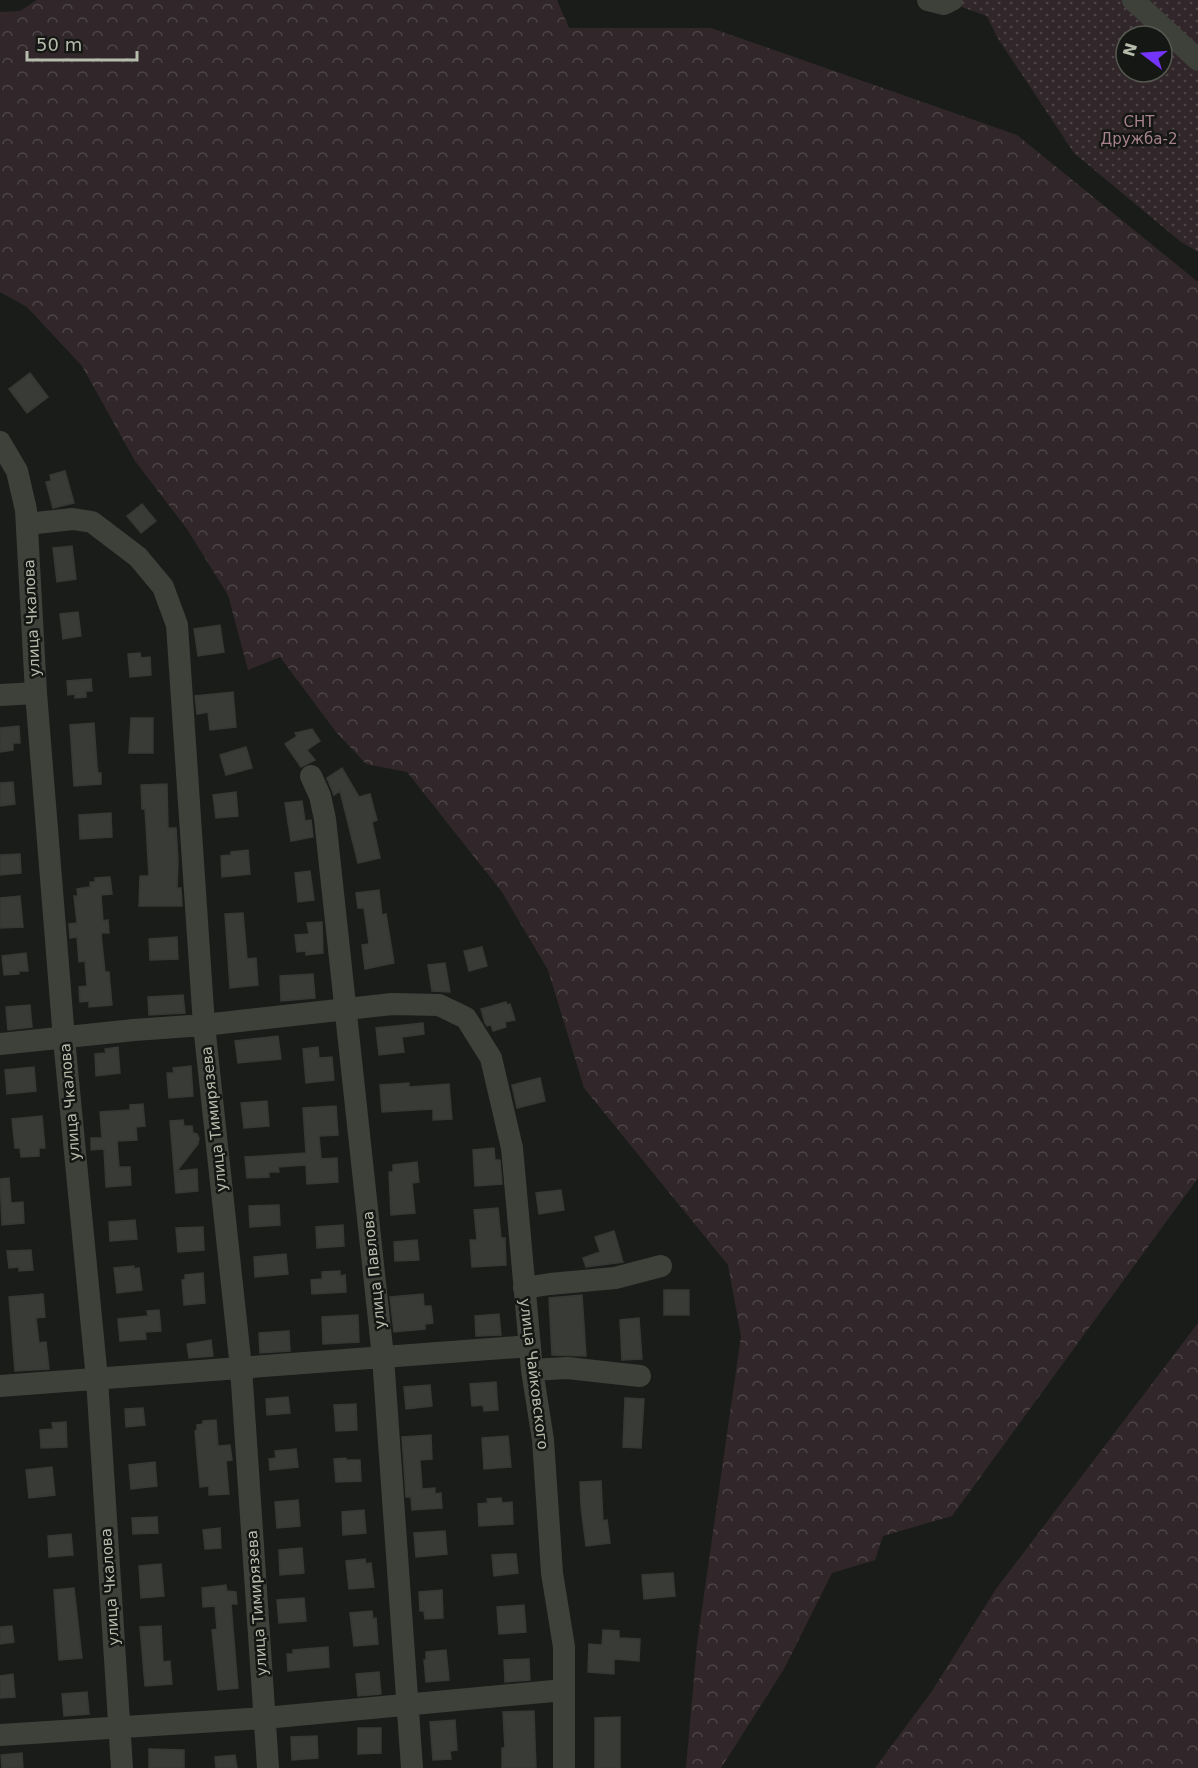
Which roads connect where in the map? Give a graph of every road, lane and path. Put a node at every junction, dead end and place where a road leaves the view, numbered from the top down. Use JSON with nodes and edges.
{"nodes":[{"id":1,"x":928,"y":0,"type":"edge"},
{"id":2,"x":952,"y":0,"type":"edge"},
{"id":3,"x":1133,"y":0,"type":"edge"},
{"id":4,"x":1198,"y":60,"type":"edge"},
{"id":5,"x":0,"y":442,"type":"edge"},
{"id":6,"x":27,"y":524,"type":"junction"},
{"id":7,"x":36,"y":693,"type":"junction"},
{"id":8,"x":0,"y":695,"type":"edge"},
{"id":9,"x":311,"y":776,"type":"dead end"},
{"id":10,"x":345,"y":1010,"type":"junction"},
{"id":11,"x":204,"y":1025,"type":"junction"},
{"id":12,"x":64,"y":1039,"type":"junction"},
{"id":13,"x":0,"y":1044,"type":"edge"},
{"id":14,"x":661,"y":1266,"type":"dead end"},
{"id":15,"x":524,"y":1288,"type":"junction"},
{"id":16,"x":530,"y":1346,"type":"junction"},
{"id":17,"x":383,"y":1357,"type":"junction"},
{"id":18,"x":241,"y":1368,"type":"junction"},
{"id":19,"x":532,"y":1370,"type":"junction"},
{"id":20,"x":639,"y":1376,"type":"dead end"},
{"id":21,"x":97,"y":1379,"type":"junction"},
{"id":22,"x":0,"y":1386,"type":"edge"},
{"id":23,"x":564,"y":1690,"type":"junction"},
{"id":24,"x":407,"y":1705,"type":"junction"},
{"id":25,"x":265,"y":1718,"type":"junction"},
{"id":26,"x":119,"y":1727,"type":"junction"},
{"id":27,"x":0,"y":1735,"type":"edge"},
{"id":28,"x":122,"y":1768,"type":"edge"},
{"id":29,"x":268,"y":1768,"type":"edge"},
{"id":30,"x":412,"y":1768,"type":"edge"},
{"id":31,"x":564,"y":1768,"type":"edge"}],
"edges":[{"from":1,"to":2,"type":"street"},
{"from":3,"to":4,"type":"street"},
{"from":5,"to":6,"type":"street","name":"улица Чкалова"},
{"from":6,"to":7,"type":"street","name":"улица Чкалова"},
{"from":6,"to":11,"type":"street","name":"улица Тимирязева"},
{"from":7,"to":8,"type":"street"},
{"from":7,"to":12,"type":"street","name":"улица Чкалова"},
{"from":9,"to":10,"type":"street","name":"улица Павлова"},
{"from":10,"to":11,"type":"street"},
{"from":10,"to":15,"type":"street","name":"улица Чайковского"},
{"from":10,"to":17,"type":"street","name":"улица Павлова"},
{"from":11,"to":12,"type":"street"},
{"from":11,"to":18,"type":"street","name":"улица Тимирязева"},
{"from":12,"to":13,"type":"street"},
{"from":12,"to":21,"type":"street","name":"улица Чкалова"},
{"from":14,"to":15,"type":"street"},
{"from":15,"to":16,"type":"street","name":"улица Чайковского"},
{"from":16,"to":17,"type":"street"},
{"from":16,"to":19,"type":"street","name":"улица Чайковского"},
{"from":17,"to":18,"type":"street"},
{"from":17,"to":24,"type":"street","name":"улица Павлова"},
{"from":18,"to":21,"type":"street"},
{"from":18,"to":25,"type":"street","name":"улица Тимирязева"},
{"from":19,"to":20,"type":"street"},
{"from":19,"to":23,"type":"street","name":"улица Чайковского"},
{"from":21,"to":22,"type":"street"},
{"from":21,"to":26,"type":"street","name":"улица Чкалова"},
{"from":23,"to":24,"type":"street"},
{"from":23,"to":31,"type":"street","name":"улица Чайковского"},
{"from":24,"to":25,"type":"street"},
{"from":24,"to":30,"type":"street","name":"улица Павлова"},
{"from":25,"to":26,"type":"street"},
{"from":25,"to":29,"type":"street","name":"улица Тимирязева"},
{"from":26,"to":27,"type":"street"},
{"from":26,"to":28,"type":"street","name":"улица Чкалова"}]}
